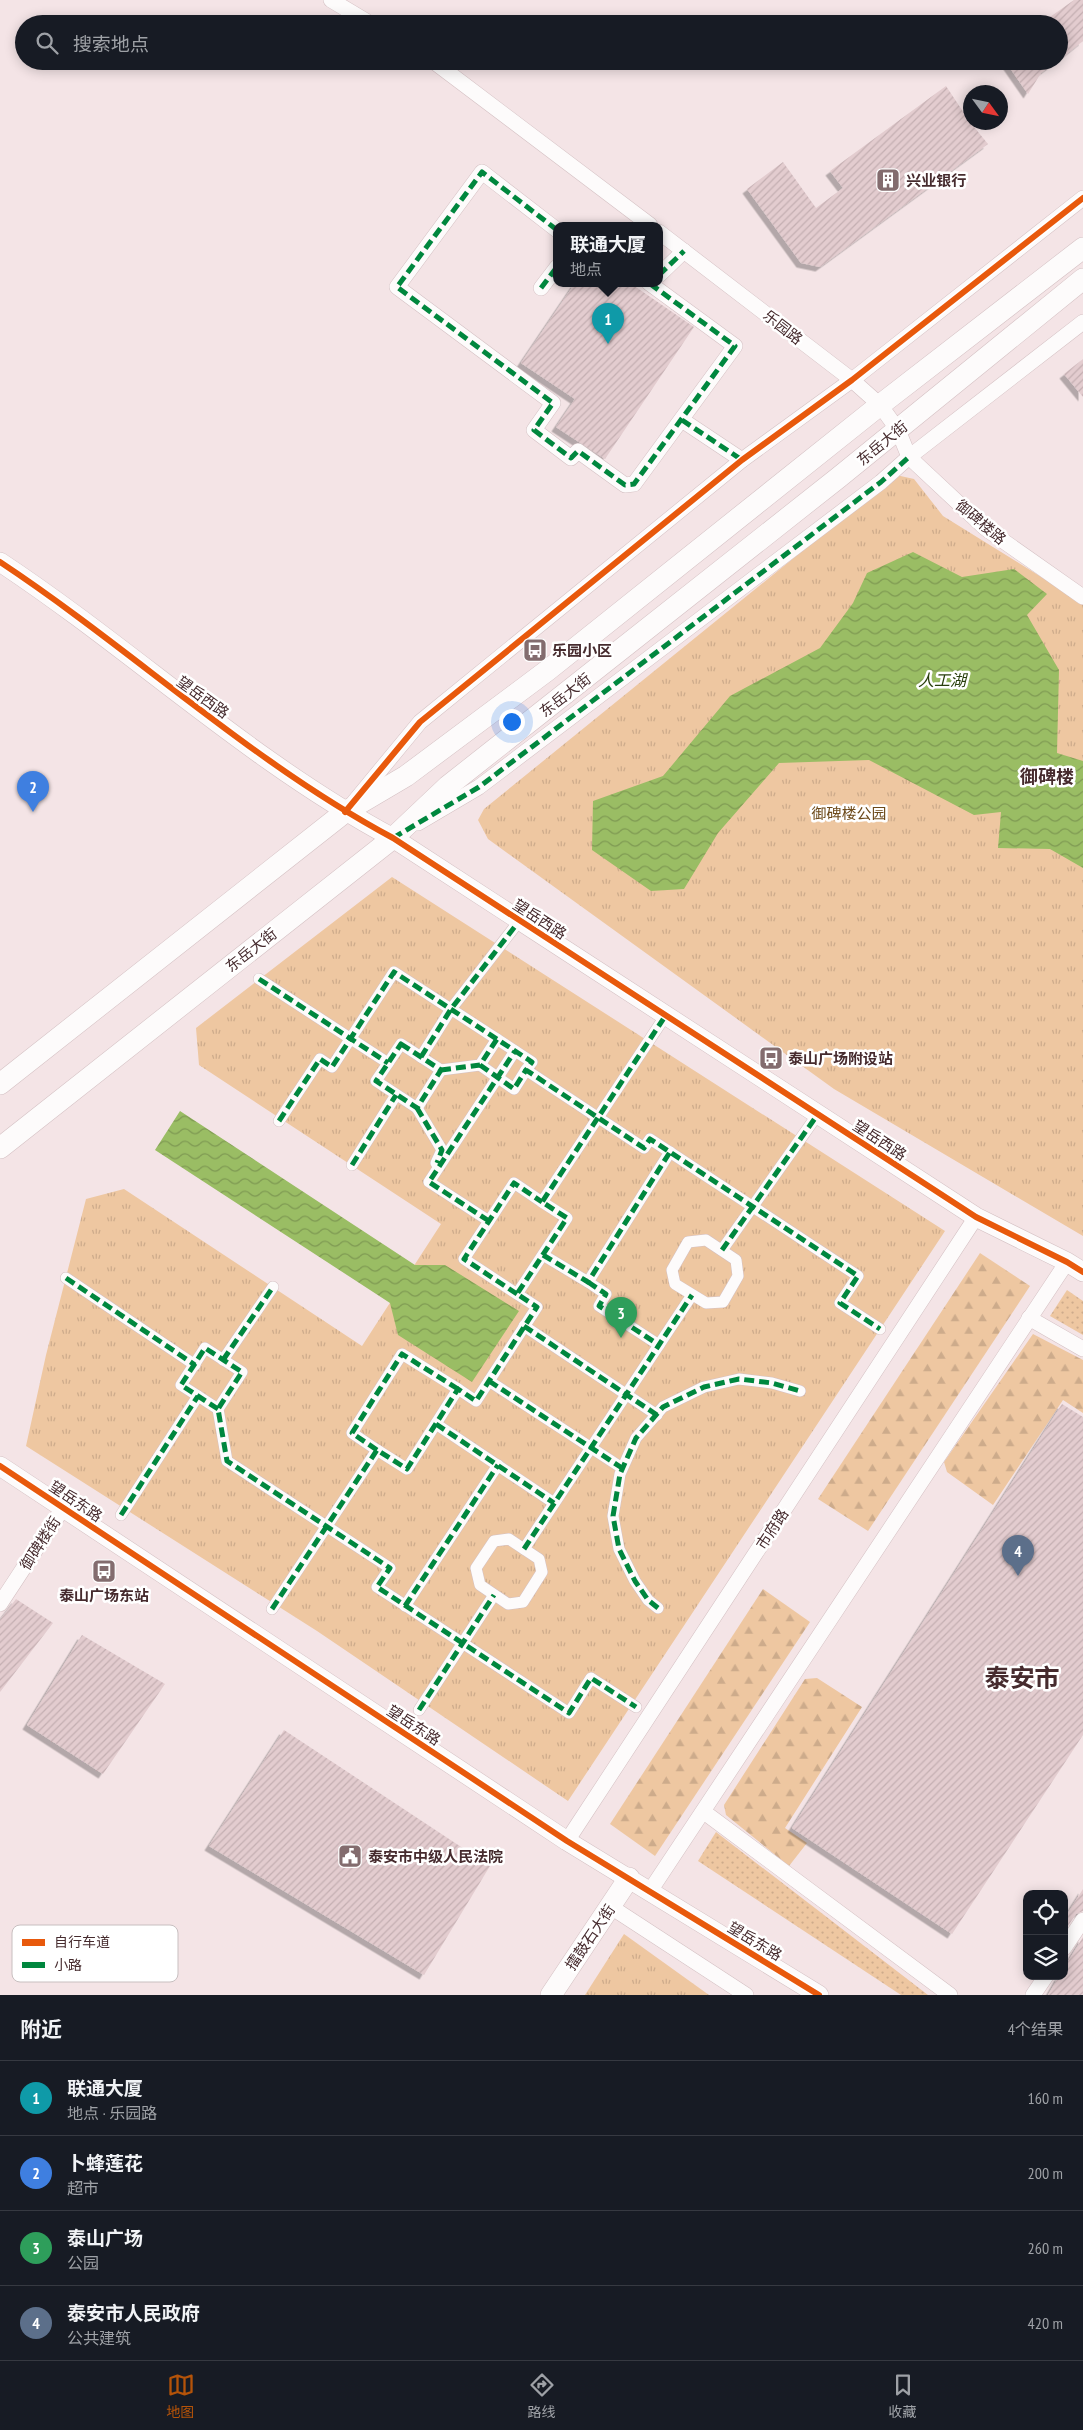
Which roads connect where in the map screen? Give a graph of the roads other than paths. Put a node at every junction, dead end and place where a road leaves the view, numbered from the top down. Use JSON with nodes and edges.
{"nodes":[{"id":1,"x":331,"y":0,"type":"edge"},
{"id":2,"x":355,"y":15,"type":"edge"},
{"id":3,"x":445,"y":70,"type":"edge"},
{"id":4,"x":1083,"y":198,"type":"edge"},
{"id":5,"x":646,"y":222,"type":"edge"},
{"id":6,"x":553,"y":227,"type":"edge"},
{"id":7,"x":663,"y":235,"type":"edge"},
{"id":8,"x":1083,"y":248,"type":"edge"},
{"id":9,"x":684,"y":251,"type":"junction"},
{"id":10,"x":663,"y":271,"type":"edge"},
{"id":11,"x":553,"y":273,"type":"edge"},
{"id":12,"x":1083,"y":279,"type":"edge"},
{"id":13,"x":661,"y":287,"type":"edge"},
{"id":14,"x":542,"y":288,"type":"dead end"},
{"id":15,"x":1083,"y":322,"type":"edge"},
{"id":16,"x":852,"y":380,"type":"junction"},
{"id":17,"x":880,"y":406,"type":"junction"},
{"id":18,"x":682,"y":420,"type":"junction"},
{"id":19,"x":898,"y":430,"type":"junction"},
{"id":20,"x":909,"y":457,"type":"junction"},
{"id":21,"x":742,"y":460,"type":"junction"},
{"id":22,"x":0,"y":562,"type":"edge"},
{"id":23,"x":1083,"y":597,"type":"edge"},
{"id":24,"x":346,"y":812,"type":"junction"},
{"id":25,"x":393,"y":838,"type":"junction"},
{"id":26,"x":520,"y":920,"type":"junction"},
{"id":27,"x":259,"y":979,"type":"dead end"},
{"id":28,"x":451,"y":1009,"type":"junction"},
{"id":29,"x":666,"y":1015,"type":"junction"},
{"id":30,"x":350,"y":1038,"type":"junction"},
{"id":31,"x":496,"y":1039,"type":"junction"},
{"id":32,"x":515,"y":1051,"type":"junction"},
{"id":33,"x":421,"y":1057,"type":"junction"},
{"id":34,"x":388,"y":1063,"type":"junction"},
{"id":35,"x":480,"y":1065,"type":"junction"},
{"id":36,"x":441,"y":1070,"type":"junction"},
{"id":37,"x":526,"y":1070,"type":"junction"},
{"id":38,"x":498,"y":1077,"type":"junction"},
{"id":39,"x":0,"y":1084,"type":"edge"},
{"id":40,"x":396,"y":1095,"type":"junction"},
{"id":41,"x":417,"y":1108,"type":"junction"},
{"id":42,"x":818,"y":1114,"type":"junction"},
{"id":43,"x":598,"y":1117,"type":"junction"},
{"id":44,"x":279,"y":1121,"type":"dead end"},
{"id":45,"x":0,"y":1148,"type":"edge"},
{"id":46,"x":670,"y":1152,"type":"junction"},
{"id":47,"x":352,"y":1165,"type":"dead end"},
{"id":48,"x":429,"y":1182,"type":"junction"},
{"id":49,"x":542,"y":1202,"type":"junction"},
{"id":50,"x":753,"y":1207,"type":"junction"},
{"id":51,"x":976,"y":1217,"type":"junction"},
{"id":52,"x":489,"y":1221,"type":"junction"},
{"id":53,"x":722,"y":1250,"type":"junction"},
{"id":54,"x":543,"y":1255,"type":"junction"},
{"id":55,"x":1066,"y":1262,"type":"junction"},
{"id":56,"x":1083,"y":1272,"type":"edge"},
{"id":57,"x":66,"y":1278,"type":"dead end"},
{"id":58,"x":588,"y":1282,"type":"junction"},
{"id":59,"x":273,"y":1287,"type":"dead end"},
{"id":60,"x":518,"y":1294,"type":"junction"},
{"id":61,"x":692,"y":1295,"type":"junction"},
{"id":62,"x":1029,"y":1318,"type":"junction"},
{"id":63,"x":524,"y":1326,"type":"junction"},
{"id":64,"x":880,"y":1329,"type":"dead end"},
{"id":65,"x":659,"y":1345,"type":"junction"},
{"id":66,"x":1083,"y":1349,"type":"edge"},
{"id":67,"x":223,"y":1360,"type":"junction"},
{"id":68,"x":195,"y":1365,"type":"junction"},
{"id":69,"x":489,"y":1381,"type":"junction"},
{"id":70,"x":458,"y":1389,"type":"junction"},
{"id":71,"x":800,"y":1391,"type":"dead end"},
{"id":72,"x":627,"y":1395,"type":"junction"},
{"id":73,"x":198,"y":1396,"type":"junction"},
{"id":74,"x":218,"y":1409,"type":"junction"},
{"id":75,"x":656,"y":1414,"type":"junction"},
{"id":76,"x":436,"y":1424,"type":"junction"},
{"id":77,"x":590,"y":1448,"type":"junction"},
{"id":78,"x":377,"y":1450,"type":"junction"},
{"id":79,"x":498,"y":1465,"type":"junction"},
{"id":80,"x":0,"y":1466,"type":"edge"},
{"id":81,"x":622,"y":1468,"type":"junction"},
{"id":82,"x":554,"y":1503,"type":"junction"},
{"id":83,"x":63,"y":1508,"type":"junction"},
{"id":84,"x":121,"y":1515,"type":"dead end"},
{"id":85,"x":327,"y":1526,"type":"junction"},
{"id":86,"x":524,"y":1549,"type":"junction"},
{"id":87,"x":494,"y":1595,"type":"junction"},
{"id":88,"x":0,"y":1604,"type":"edge"},
{"id":89,"x":405,"y":1606,"type":"junction"},
{"id":90,"x":658,"y":1608,"type":"dead end"},
{"id":91,"x":272,"y":1609,"type":"dead end"},
{"id":92,"x":463,"y":1643,"type":"junction"},
{"id":93,"x":636,"y":1707,"type":"dead end"},
{"id":94,"x":419,"y":1710,"type":"dead end"},
{"id":95,"x":704,"y":1812,"type":"junction"},
{"id":96,"x":567,"y":1841,"type":"junction"},
{"id":97,"x":630,"y":1878,"type":"junction"},
{"id":98,"x":650,"y":1891,"type":"junction"},
{"id":99,"x":611,"y":1907,"type":"junction"},
{"id":100,"x":1083,"y":1920,"type":"edge"},
{"id":101,"x":1068,"y":1942,"type":"edge"},
{"id":102,"x":1043,"y":1980,"type":"edge"},
{"id":103,"x":551,"y":1995,"type":"edge"},
{"id":104,"x":746,"y":1995,"type":"edge"},
{"id":105,"x":819,"y":1995,"type":"edge"},
{"id":106,"x":950,"y":1995,"type":"edge"},
{"id":107,"x":1033,"y":1995,"type":"edge"}],
"edges":[{"from":1,"to":2,"type":"street"},
{"from":3,"to":5,"type":"street"},
{"from":4,"to":16,"type":"street"},
{"from":6,"to":18,"type":"street"},
{"from":7,"to":9,"type":"street","name":"乐园路"},
{"from":8,"to":17,"type":"main road","name":"东岳大街"},
{"from":9,"to":10,"type":"street"},
{"from":9,"to":16,"type":"street","name":"乐园路"},
{"from":11,"to":14,"type":"street"},
{"from":12,"to":19,"type":"main road","name":"东岳大街"},
{"from":13,"to":18,"type":"street"},
{"from":15,"to":20,"type":"street"},
{"from":16,"to":17,"type":"street","name":"乐园路"},
{"from":16,"to":21,"type":"street"},
{"from":17,"to":19,"type":"street","name":"乐园路"},
{"from":17,"to":24,"type":"main road","name":"东岳大街"},
{"from":18,"to":21,"type":"street"},
{"from":19,"to":20,"type":"street","name":"御碑楼路"},
{"from":19,"to":25,"type":"main road","name":"东岳大街"},
{"from":20,"to":23,"type":"street","name":"御碑楼路"},
{"from":20,"to":25,"type":"street"},
{"from":21,"to":24,"type":"street"},
{"from":22,"to":24,"type":"street","name":"望岳西路"},
{"from":24,"to":25,"type":"street","name":"望岳西路"},
{"from":24,"to":39,"type":"main road","name":"东岳大街"},
{"from":25,"to":26,"type":"street","name":"望岳西路"},
{"from":25,"to":45,"type":"main road","name":"东岳大街"},
{"from":26,"to":28,"type":"street"},
{"from":26,"to":29,"type":"street","name":"望岳西路"},
{"from":27,"to":30,"type":"street"},
{"from":28,"to":30,"type":"street"},
{"from":28,"to":31,"type":"street"},
{"from":28,"to":33,"type":"street"},
{"from":29,"to":42,"type":"street","name":"望岳西路"},
{"from":29,"to":43,"type":"street"},
{"from":30,"to":34,"type":"street"},
{"from":30,"to":44,"type":"street"},
{"from":31,"to":32,"type":"street"},
{"from":31,"to":35,"type":"street"},
{"from":32,"to":37,"type":"street"},
{"from":32,"to":38,"type":"street"},
{"from":33,"to":34,"type":"street"},
{"from":33,"to":36,"type":"street"},
{"from":34,"to":40,"type":"street"},
{"from":35,"to":36,"type":"street"},
{"from":35,"to":38,"type":"street"},
{"from":36,"to":41,"type":"street"},
{"from":37,"to":38,"type":"street"},
{"from":37,"to":43,"type":"street"},
{"from":38,"to":48,"type":"street"},
{"from":40,"to":41,"type":"street"},
{"from":40,"to":47,"type":"street"},
{"from":41,"to":48,"type":"street"},
{"from":42,"to":50,"type":"street"},
{"from":42,"to":51,"type":"street","name":"望岳西路"},
{"from":43,"to":46,"type":"street"},
{"from":43,"to":49,"type":"street"},
{"from":46,"to":50,"type":"street"},
{"from":46,"to":58,"type":"street"},
{"from":48,"to":52,"type":"street"},
{"from":49,"to":52,"type":"street"},
{"from":49,"to":54,"type":"street"},
{"from":50,"to":53,"type":"street"},
{"from":50,"to":64,"type":"street"},
{"from":51,"to":55,"type":"street","name":"望岳西路"},
{"from":51,"to":96,"type":"street","name":"市府路"},
{"from":52,"to":60,"type":"street"},
{"from":53,"to":61,"type":"street"},
{"from":53,"to":61,"type":"street"},
{"from":54,"to":58,"type":"street"},
{"from":54,"to":60,"type":"street"},
{"from":55,"to":56,"type":"street","name":"望岳西路"},
{"from":55,"to":62,"type":"street"},
{"from":57,"to":68,"type":"street"},
{"from":58,"to":65,"type":"street"},
{"from":59,"to":67,"type":"street"},
{"from":60,"to":63,"type":"street"},
{"from":61,"to":65,"type":"street"},
{"from":62,"to":66,"type":"street"},
{"from":62,"to":95,"type":"street"},
{"from":63,"to":69,"type":"street"},
{"from":63,"to":72,"type":"street"},
{"from":65,"to":72,"type":"street"},
{"from":67,"to":68,"type":"street"},
{"from":67,"to":74,"type":"street"},
{"from":68,"to":73,"type":"street"},
{"from":69,"to":70,"type":"street"},
{"from":69,"to":77,"type":"street"},
{"from":70,"to":76,"type":"street"},
{"from":70,"to":78,"type":"street"},
{"from":71,"to":75,"type":"street"},
{"from":72,"to":75,"type":"street"},
{"from":72,"to":77,"type":"street"},
{"from":73,"to":74,"type":"street"},
{"from":73,"to":84,"type":"street"},
{"from":74,"to":85,"type":"street"},
{"from":75,"to":81,"type":"street"},
{"from":76,"to":78,"type":"street"},
{"from":76,"to":79,"type":"street"},
{"from":77,"to":81,"type":"street"},
{"from":77,"to":82,"type":"street"},
{"from":78,"to":85,"type":"street"},
{"from":79,"to":82,"type":"street"},
{"from":79,"to":89,"type":"street"},
{"from":80,"to":83,"type":"street","name":"望岳东路"},
{"from":81,"to":90,"type":"street"},
{"from":82,"to":86,"type":"street"},
{"from":83,"to":88,"type":"street","name":"御碑楼街"},
{"from":83,"to":96,"type":"street","name":"望岳东路"},
{"from":85,"to":89,"type":"street"},
{"from":85,"to":91,"type":"street"},
{"from":86,"to":87,"type":"street"},
{"from":86,"to":87,"type":"street"},
{"from":87,"to":92,"type":"street"},
{"from":89,"to":92,"type":"street"},
{"from":92,"to":93,"type":"street"},
{"from":92,"to":94,"type":"street"},
{"from":95,"to":98,"type":"street"},
{"from":95,"to":106,"type":"street"},
{"from":96,"to":97,"type":"street","name":"望岳东路"},
{"from":97,"to":98,"type":"street","name":"望岳东路"},
{"from":97,"to":99,"type":"main road","name":"擂鼓石大街"},
{"from":98,"to":105,"type":"street","name":"望岳东路"},
{"from":99,"to":103,"type":"main road","name":"擂鼓石大街"},
{"from":99,"to":104,"type":"street"},
{"from":100,"to":101,"type":"street"},
{"from":102,"to":107,"type":"street"}]}
